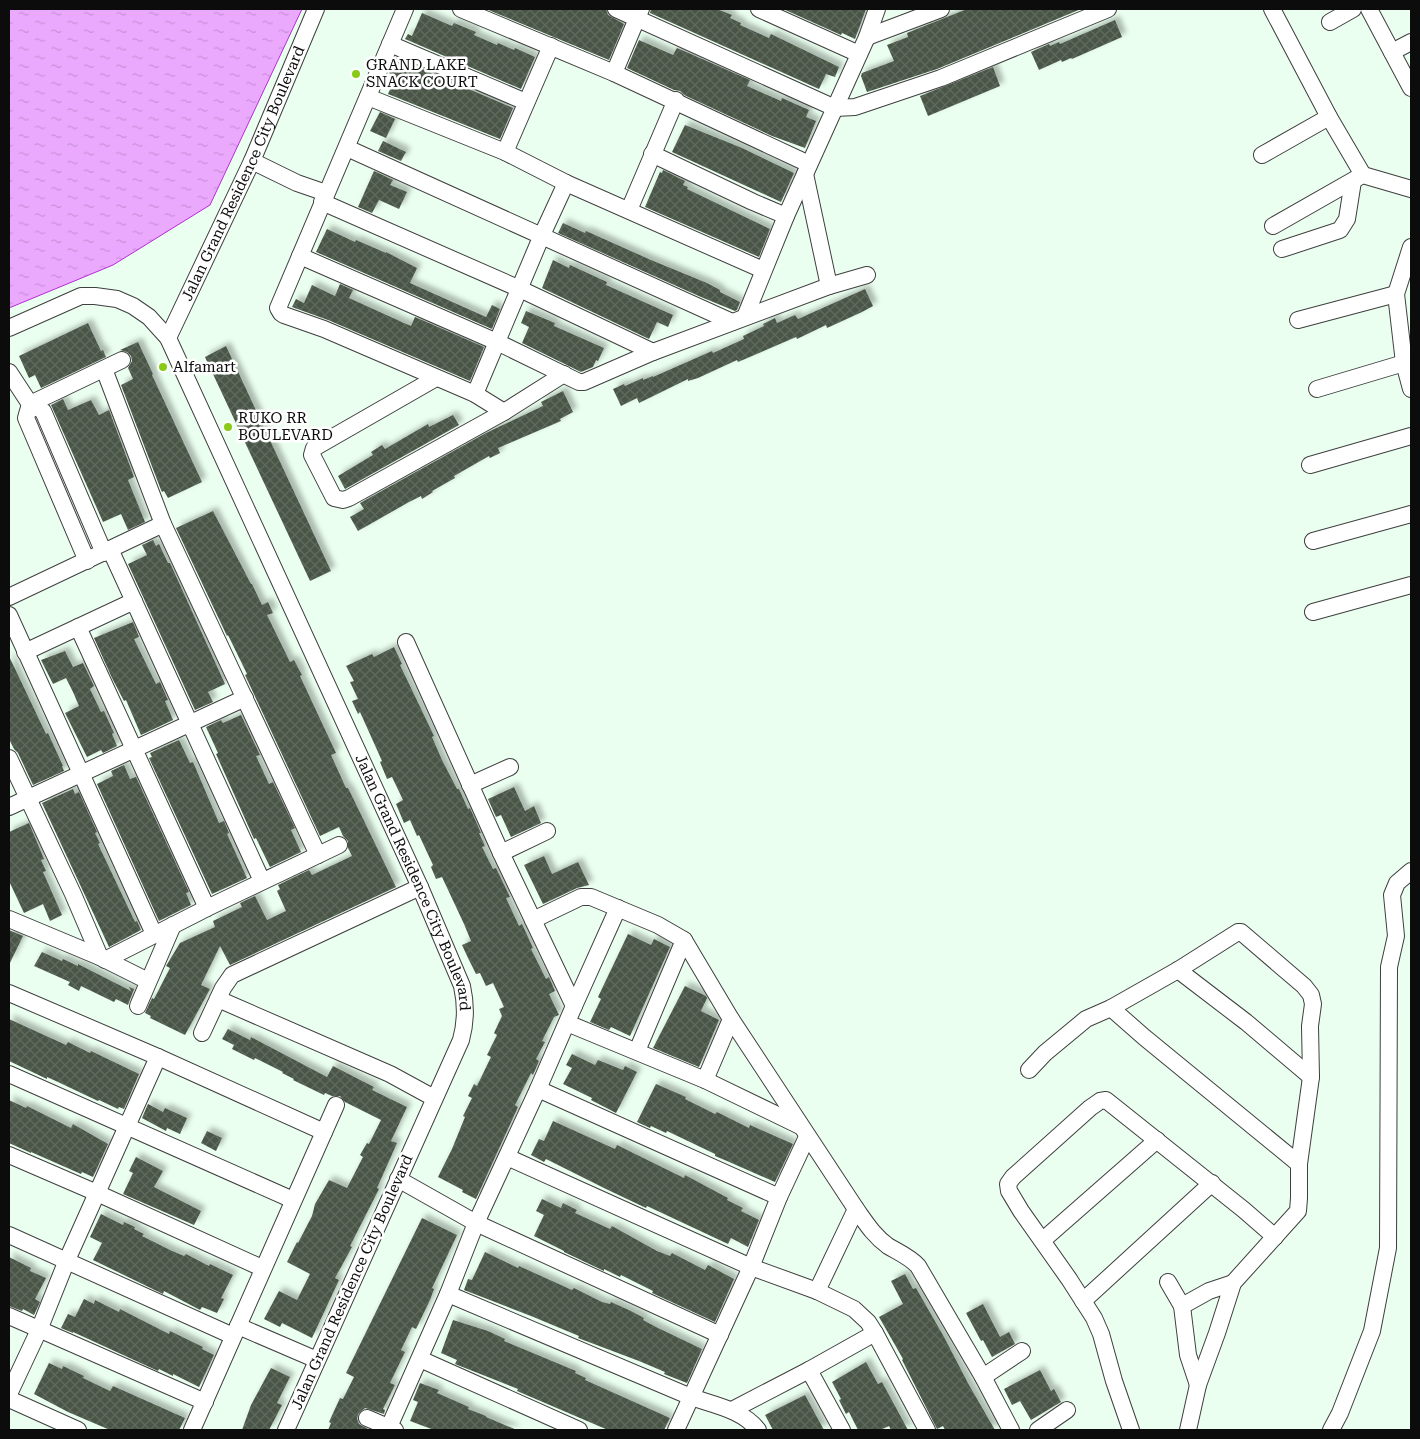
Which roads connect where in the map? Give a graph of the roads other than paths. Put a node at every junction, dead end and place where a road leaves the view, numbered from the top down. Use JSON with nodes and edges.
{"nodes":[{"id":1,"x":316,"y":9,"type":"edge"},
{"id":2,"x":405,"y":9,"type":"edge"},
{"id":3,"x":461,"y":9,"type":"edge"},
{"id":4,"x":616,"y":9,"type":"edge"},
{"id":5,"x":759,"y":9,"type":"edge"},
{"id":6,"x":878,"y":9,"type":"edge"},
{"id":7,"x":941,"y":9,"type":"edge"},
{"id":8,"x":1108,"y":9,"type":"edge"},
{"id":9,"x":1272,"y":9,"type":"edge"},
{"id":10,"x":1353,"y":9,"type":"edge"},
{"id":11,"x":1369,"y":9,"type":"edge"},
{"id":12,"x":639,"y":13,"type":"edge"},
{"id":13,"x":1330,"y":22,"type":"dead end"},
{"id":14,"x":867,"y":37,"type":"junction"},
{"id":15,"x":1411,"y":42,"type":"edge"},
{"id":16,"x":390,"y":44,"type":"junction"},
{"id":17,"x":551,"y":46,"type":"junction"},
{"id":18,"x":1392,"y":52,"type":"junction"},
{"id":19,"x":859,"y":54,"type":"junction"},
{"id":20,"x":614,"y":73,"type":"junction"},
{"id":21,"x":1409,"y":78,"type":"edge"},
{"id":22,"x":368,"y":97,"type":"junction"},
{"id":23,"x":676,"y":100,"type":"junction"},
{"id":24,"x":526,"y":102,"type":"junction"},
{"id":25,"x":835,"y":108,"type":"junction"},
{"id":26,"x":1329,"y":117,"type":"junction"},
{"id":27,"x":347,"y":148,"type":"junction"},
{"id":28,"x":505,"y":152,"type":"junction"},
{"id":29,"x":652,"y":154,"type":"junction"},
{"id":30,"x":1262,"y":155,"type":"dead end"},
{"id":31,"x":252,"y":161,"type":"junction"},
{"id":32,"x":807,"y":169,"type":"junction"},
{"id":33,"x":1358,"y":178,"type":"junction"},
{"id":34,"x":566,"y":183,"type":"junction"},
{"id":35,"x":1411,"y":189,"type":"edge"},
{"id":36,"x":324,"y":198,"type":"junction"},
{"id":37,"x":629,"y":210,"type":"junction"},
{"id":38,"x":786,"y":216,"type":"junction"},
{"id":39,"x":1273,"y":226,"type":"dead end"},
{"id":40,"x":542,"y":235,"type":"junction"},
{"id":41,"x":1411,"y":247,"type":"edge"},
{"id":42,"x":1282,"y":249,"type":"dead end"},
{"id":43,"x":300,"y":256,"type":"junction"},
{"id":44,"x":763,"y":270,"type":"junction"},
{"id":45,"x":867,"y":275,"type":"dead end"},
{"id":46,"x":829,"y":286,"type":"junction"},
{"id":47,"x":520,"y":289,"type":"junction"},
{"id":48,"x":1396,"y":294,"type":"junction"},
{"id":49,"x":739,"y":320,"type":"junction"},
{"id":50,"x":1298,"y":320,"type":"dead end"},
{"id":51,"x":9,"y":328,"type":"edge"},
{"id":52,"x":168,"y":338,"type":"junction"},
{"id":53,"x":497,"y":342,"type":"junction"},
{"id":54,"x":653,"y":352,"type":"junction"},
{"id":55,"x":122,"y":360,"type":"dead end"},
{"id":56,"x":1404,"y":363,"type":"junction"},
{"id":57,"x":104,"y":370,"type":"junction"},
{"id":58,"x":9,"y":372,"type":"edge"},
{"id":59,"x":564,"y":374,"type":"junction"},
{"id":60,"x":436,"y":378,"type":"junction"},
{"id":61,"x":1318,"y":389,"type":"dead end"},
{"id":62,"x":1411,"y":389,"type":"edge"},
{"id":63,"x":474,"y":394,"type":"junction"},
{"id":64,"x":30,"y":404,"type":"junction"},
{"id":65,"x":504,"y":412,"type":"junction"},
{"id":66,"x":1411,"y":436,"type":"edge"},
{"id":67,"x":1310,"y":465,"type":"dead end"},
{"id":68,"x":1411,"y":514,"type":"edge"},
{"id":69,"x":163,"y":524,"type":"junction"},
{"id":70,"x":1313,"y":541,"type":"dead end"},
{"id":71,"x":107,"y":551,"type":"junction"},
{"id":72,"x":87,"y":561,"type":"junction"},
{"id":73,"x":1411,"y":585,"type":"edge"},
{"id":74,"x":9,"y":597,"type":"edge"},
{"id":75,"x":134,"y":601,"type":"junction"},
{"id":76,"x":1313,"y":612,"type":"dead end"},
{"id":77,"x":9,"y":615,"type":"edge"},
{"id":78,"x":78,"y":627,"type":"junction"},
{"id":79,"x":406,"y":642,"type":"dead end"},
{"id":80,"x":25,"y":652,"type":"junction"},
{"id":81,"x":245,"y":698,"type":"junction"},
{"id":82,"x":190,"y":724,"type":"junction"},
{"id":83,"x":135,"y":749,"type":"junction"},
{"id":84,"x":9,"y":758,"type":"edge"},
{"id":85,"x":510,"y":767,"type":"dead end"},
{"id":86,"x":82,"y":773,"type":"junction"},
{"id":87,"x":470,"y":785,"type":"junction"},
{"id":88,"x":27,"y":798,"type":"junction"},
{"id":89,"x":9,"y":807,"type":"edge"},
{"id":90,"x":547,"y":831,"type":"dead end"},
{"id":91,"x":339,"y":845,"type":"dead end"},
{"id":92,"x":501,"y":853,"type":"junction"},
{"id":93,"x":318,"y":855,"type":"junction"},
{"id":94,"x":1411,"y":871,"type":"edge"},
{"id":95,"x":262,"y":881,"type":"junction"},
{"id":96,"x":420,"y":887,"type":"junction"},
{"id":97,"x":9,"y":906,"type":"edge"},
{"id":98,"x":207,"y":908,"type":"junction"},
{"id":99,"x":618,"y":908,"type":"junction"},
{"id":100,"x":13,"y":920,"type":"edge"},
{"id":101,"x":533,"y":920,"type":"junction"},
{"id":102,"x":173,"y":925,"type":"junction"},
{"id":103,"x":154,"y":934,"type":"junction"},
{"id":104,"x":684,"y":940,"type":"junction"},
{"id":105,"x":102,"y":958,"type":"junction"},
{"id":106,"x":1178,"y":970,"type":"junction"},
{"id":107,"x":148,"y":981,"type":"junction"},
{"id":108,"x":9,"y":992,"type":"edge"},
{"id":109,"x":218,"y":999,"type":"junction"},
{"id":110,"x":138,"y":1006,"type":"dead end"},
{"id":111,"x":574,"y":1006,"type":"junction"},
{"id":112,"x":1112,"y":1008,"type":"junction"},
{"id":113,"x":731,"y":1019,"type":"junction"},
{"id":114,"x":567,"y":1022,"type":"junction"},
{"id":115,"x":202,"y":1033,"type":"dead end"},
{"id":116,"x":637,"y":1051,"type":"junction"},
{"id":117,"x":158,"y":1057,"type":"junction"},
{"id":118,"x":1029,"y":1070,"type":"dead end"},
{"id":119,"x":9,"y":1074,"type":"edge"},
{"id":120,"x":1311,"y":1077,"type":"junction"},
{"id":121,"x":704,"y":1080,"type":"junction"},
{"id":122,"x":538,"y":1089,"type":"junction"},
{"id":123,"x":434,"y":1098,"type":"junction"},
{"id":124,"x":336,"y":1105,"type":"dead end"},
{"id":125,"x":128,"y":1127,"type":"junction"},
{"id":126,"x":324,"y":1132,"type":"junction"},
{"id":127,"x":804,"y":1132,"type":"junction"},
{"id":128,"x":1157,"y":1140,"type":"junction"},
{"id":129,"x":9,"y":1154,"type":"edge"},
{"id":130,"x":507,"y":1157,"type":"junction"},
{"id":131,"x":1298,"y":1164,"type":"junction"},
{"id":132,"x":398,"y":1180,"type":"junction"},
{"id":133,"x":1212,"y":1183,"type":"junction"},
{"id":134,"x":98,"y":1193,"type":"junction"},
{"id":135,"x":779,"y":1197,"type":"junction"},
{"id":136,"x":292,"y":1200,"type":"junction"},
{"id":137,"x":856,"y":1210,"type":"junction"},
{"id":138,"x":476,"y":1223,"type":"junction"},
{"id":139,"x":9,"y":1235,"type":"edge"},
{"id":140,"x":1275,"y":1237,"type":"junction"},
{"id":141,"x":1043,"y":1240,"type":"junction"},
{"id":142,"x":67,"y":1260,"type":"junction"},
{"id":143,"x":751,"y":1267,"type":"junction"},
{"id":144,"x":262,"y":1268,"type":"junction"},
{"id":145,"x":1168,"y":1282,"type":"dead end"},
{"id":146,"x":1232,"y":1283,"type":"junction"},
{"id":147,"x":817,"y":1291,"type":"junction"},
{"id":148,"x":448,"y":1294,"type":"junction"},
{"id":149,"x":1083,"y":1301,"type":"junction"},
{"id":150,"x":1182,"y":1306,"type":"junction"},
{"id":151,"x":9,"y":1316,"type":"edge"},
{"id":152,"x":39,"y":1330,"type":"junction"},
{"id":153,"x":236,"y":1331,"type":"junction"},
{"id":154,"x":875,"y":1333,"type":"junction"},
{"id":155,"x":720,"y":1335,"type":"junction"},
{"id":156,"x":1022,"y":1351,"type":"dead end"},
{"id":157,"x":420,"y":1359,"type":"junction"},
{"id":158,"x":316,"y":1360,"type":"junction"},
{"id":159,"x":809,"y":1370,"type":"junction"},
{"id":160,"x":983,"y":1377,"type":"junction"},
{"id":161,"x":1198,"y":1385,"type":"junction"},
{"id":162,"x":9,"y":1394,"type":"edge"},
{"id":163,"x":691,"y":1397,"type":"junction"},
{"id":164,"x":9,"y":1399,"type":"edge"},
{"id":165,"x":205,"y":1402,"type":"junction"},
{"id":166,"x":732,"y":1410,"type":"junction"},
{"id":167,"x":1067,"y":1410,"type":"dead end"},
{"id":168,"x":367,"y":1418,"type":"dead end"},
{"id":169,"x":392,"y":1429,"type":"edge"},
{"id":170,"x":78,"y":1430,"type":"edge"},
{"id":171,"x":192,"y":1430,"type":"edge"},
{"id":172,"x":286,"y":1430,"type":"edge"},
{"id":173,"x":579,"y":1430,"type":"edge"},
{"id":174,"x":676,"y":1430,"type":"edge"},
{"id":175,"x":758,"y":1430,"type":"edge"},
{"id":176,"x":842,"y":1430,"type":"edge"},
{"id":177,"x":927,"y":1430,"type":"edge"},
{"id":178,"x":1011,"y":1430,"type":"edge"},
{"id":179,"x":1038,"y":1430,"type":"edge"},
{"id":180,"x":1131,"y":1430,"type":"edge"},
{"id":181,"x":1188,"y":1430,"type":"edge"},
{"id":182,"x":1331,"y":1430,"type":"edge"}],
"edges":[{"from":1,"to":31,"type":"street","name":"Jalan Grand Residence City Boulevard"},
{"from":2,"to":16,"type":"street"},
{"from":3,"to":17,"type":"street"},
{"from":4,"to":12,"type":"street"},
{"from":5,"to":19,"type":"street"},
{"from":6,"to":14,"type":"street"},
{"from":7,"to":14,"type":"street"},
{"from":8,"to":25,"type":"street"},
{"from":9,"to":26,"type":"street"},
{"from":10,"to":13,"type":"street"},
{"from":11,"to":18,"type":"street"},
{"from":12,"to":20,"type":"street"},
{"from":12,"to":25,"type":"street"},
{"from":14,"to":19,"type":"street"},
{"from":15,"to":18,"type":"street"},
{"from":16,"to":22,"type":"street"},
{"from":16,"to":24,"type":"street"},
{"from":17,"to":20,"type":"street"},
{"from":17,"to":24,"type":"street"},
{"from":18,"to":21,"type":"street"},
{"from":19,"to":25,"type":"street"},
{"from":20,"to":23,"type":"street"},
{"from":22,"to":27,"type":"street"},
{"from":22,"to":28,"type":"street"},
{"from":23,"to":29,"type":"street"},
{"from":23,"to":32,"type":"street"},
{"from":24,"to":28,"type":"street"},
{"from":25,"to":32,"type":"street"},
{"from":26,"to":30,"type":"street"},
{"from":26,"to":33,"type":"street"},
{"from":27,"to":36,"type":"street"},
{"from":27,"to":40,"type":"street"},
{"from":28,"to":34,"type":"street"},
{"from":29,"to":37,"type":"street"},
{"from":29,"to":38,"type":"street"},
{"from":31,"to":36,"type":"street"},
{"from":31,"to":52,"type":"street","name":"Jalan Grand Residence City Boulevard"},
{"from":32,"to":38,"type":"street"},
{"from":32,"to":46,"type":"street"},
{"from":33,"to":35,"type":"street"},
{"from":33,"to":39,"type":"street"},
{"from":33,"to":42,"type":"street"},
{"from":34,"to":37,"type":"street"},
{"from":34,"to":40,"type":"street"},
{"from":36,"to":43,"type":"street"},
{"from":36,"to":47,"type":"street"},
{"from":37,"to":44,"type":"street"},
{"from":38,"to":44,"type":"street"},
{"from":40,"to":47,"type":"street"},
{"from":40,"to":49,"type":"street"},
{"from":41,"to":48,"type":"street"},
{"from":43,"to":53,"type":"street"},
{"from":43,"to":60,"type":"street"},
{"from":44,"to":49,"type":"street"},
{"from":45,"to":46,"type":"street"},
{"from":46,"to":49,"type":"street"},
{"from":47,"to":53,"type":"street"},
{"from":47,"to":54,"type":"street"},
{"from":48,"to":50,"type":"street"},
{"from":48,"to":56,"type":"street"},
{"from":49,"to":54,"type":"street"},
{"from":51,"to":52,"type":"street","name":"Jalan Grand Residence City Boulevard"},
{"from":52,"to":96,"type":"street","name":"Jalan Grand Residence City Boulevard"},
{"from":53,"to":59,"type":"street"},
{"from":53,"to":63,"type":"street"},
{"from":54,"to":59,"type":"street"},
{"from":55,"to":57,"type":"street"},
{"from":56,"to":61,"type":"street"},
{"from":56,"to":62,"type":"street"},
{"from":57,"to":64,"type":"street"},
{"from":57,"to":69,"type":"street"},
{"from":58,"to":64,"type":"street"},
{"from":59,"to":65,"type":"street"},
{"from":60,"to":63,"type":"street"},
{"from":60,"to":65,"type":"street"},
{"from":63,"to":65,"type":"street"},
{"from":64,"to":71,"type":"street"},
{"from":64,"to":72,"type":"street"},
{"from":66,"to":67,"type":"street"},
{"from":68,"to":70,"type":"street"},
{"from":69,"to":71,"type":"street"},
{"from":69,"to":81,"type":"street"},
{"from":71,"to":72,"type":"street"},
{"from":71,"to":75,"type":"street"},
{"from":72,"to":74,"type":"street"},
{"from":73,"to":76,"type":"street"},
{"from":75,"to":78,"type":"street"},
{"from":75,"to":82,"type":"street"},
{"from":77,"to":80,"type":"street"},
{"from":78,"to":80,"type":"street"},
{"from":78,"to":83,"type":"street"},
{"from":79,"to":87,"type":"street"},
{"from":80,"to":86,"type":"street"},
{"from":81,"to":82,"type":"street"},
{"from":81,"to":93,"type":"street"},
{"from":82,"to":83,"type":"street"},
{"from":82,"to":95,"type":"street"},
{"from":83,"to":86,"type":"street"},
{"from":83,"to":98,"type":"street"},
{"from":84,"to":88,"type":"street"},
{"from":85,"to":87,"type":"street"},
{"from":86,"to":88,"type":"street"},
{"from":86,"to":103,"type":"street"},
{"from":87,"to":92,"type":"street"},
{"from":88,"to":89,"type":"street"},
{"from":88,"to":105,"type":"street"},
{"from":90,"to":92,"type":"street"},
{"from":91,"to":93,"type":"street"},
{"from":92,"to":101,"type":"street"},
{"from":93,"to":95,"type":"street"},
{"from":94,"to":182,"type":"street"},
{"from":95,"to":98,"type":"street"},
{"from":96,"to":109,"type":"street"},
{"from":96,"to":123,"type":"street","name":"Jalan Grand Residence City Boulevard"},
{"from":97,"to":100,"type":"street"},
{"from":98,"to":102,"type":"street"},
{"from":99,"to":101,"type":"street"},
{"from":99,"to":104,"type":"street"},
{"from":99,"to":111,"type":"street"},
{"from":100,"to":105,"type":"street"},
{"from":101,"to":111,"type":"street"},
{"from":102,"to":103,"type":"street"},
{"from":102,"to":107,"type":"street"},
{"from":103,"to":105,"type":"street"},
{"from":104,"to":113,"type":"street"},
{"from":104,"to":116,"type":"street"},
{"from":105,"to":107,"type":"street"},
{"from":106,"to":112,"type":"street"},
{"from":106,"to":120,"type":"street"},
{"from":106,"to":120,"type":"street"},
{"from":107,"to":110,"type":"street"},
{"from":108,"to":117,"type":"street"},
{"from":109,"to":115,"type":"street"},
{"from":109,"to":123,"type":"street"},
{"from":111,"to":114,"type":"street"},
{"from":112,"to":118,"type":"street"},
{"from":112,"to":131,"type":"street"},
{"from":113,"to":121,"type":"street"},
{"from":113,"to":127,"type":"street"},
{"from":114,"to":116,"type":"street"},
{"from":114,"to":122,"type":"street"},
{"from":116,"to":121,"type":"street"},
{"from":117,"to":125,"type":"street"},
{"from":117,"to":126,"type":"street"},
{"from":119,"to":125,"type":"street"},
{"from":120,"to":131,"type":"street"},
{"from":121,"to":127,"type":"street"},
{"from":122,"to":130,"type":"street"},
{"from":122,"to":135,"type":"street"},
{"from":123,"to":132,"type":"street","name":"Jalan Grand Residence City Boulevard"},
{"from":124,"to":126,"type":"street"},
{"from":125,"to":134,"type":"street"},
{"from":125,"to":136,"type":"street"},
{"from":126,"to":136,"type":"street"},
{"from":127,"to":135,"type":"street"},
{"from":127,"to":137,"type":"street"},
{"from":128,"to":133,"type":"street"},
{"from":128,"to":141,"type":"street"},
{"from":128,"to":141,"type":"street"},
{"from":129,"to":134,"type":"street"},
{"from":130,"to":138,"type":"street"},
{"from":130,"to":143,"type":"street"},
{"from":131,"to":140,"type":"street"},
{"from":132,"to":138,"type":"street"},
{"from":132,"to":158,"type":"street","name":"Jalan Grand Residence City Boulevard"},
{"from":133,"to":140,"type":"street"},
{"from":133,"to":149,"type":"street"},
{"from":134,"to":142,"type":"street"},
{"from":134,"to":144,"type":"street"},
{"from":135,"to":143,"type":"street"},
{"from":136,"to":144,"type":"street"},
{"from":137,"to":147,"type":"street"},
{"from":137,"to":160,"type":"street"},
{"from":138,"to":148,"type":"street"},
{"from":138,"to":155,"type":"street"},
{"from":139,"to":142,"type":"street"},
{"from":140,"to":146,"type":"street"},
{"from":141,"to":149,"type":"street"},
{"from":142,"to":152,"type":"street"},
{"from":142,"to":153,"type":"street"},
{"from":143,"to":147,"type":"street"},
{"from":143,"to":155,"type":"street"},
{"from":144,"to":153,"type":"street"},
{"from":145,"to":150,"type":"street"},
{"from":146,"to":150,"type":"street"},
{"from":146,"to":161,"type":"street"},
{"from":147,"to":154,"type":"street"},
{"from":148,"to":157,"type":"street"},
{"from":148,"to":163,"type":"street"},
{"from":149,"to":180,"type":"street"},
{"from":150,"to":161,"type":"street"},
{"from":151,"to":152,"type":"street"},
{"from":152,"to":162,"type":"street"},
{"from":152,"to":165,"type":"street"},
{"from":153,"to":158,"type":"street"},
{"from":153,"to":165,"type":"street"},
{"from":154,"to":159,"type":"street"},
{"from":154,"to":177,"type":"street"},
{"from":155,"to":163,"type":"street"},
{"from":156,"to":160,"type":"street"},
{"from":157,"to":169,"type":"street"},
{"from":157,"to":173,"type":"street"},
{"from":158,"to":172,"type":"street","name":"Jalan Grand Residence City Boulevard"},
{"from":159,"to":166,"type":"street"},
{"from":159,"to":176,"type":"street"},
{"from":160,"to":178,"type":"street"},
{"from":161,"to":181,"type":"street"},
{"from":163,"to":166,"type":"street"},
{"from":163,"to":174,"type":"street"},
{"from":164,"to":170,"type":"street"},
{"from":165,"to":171,"type":"street"},
{"from":166,"to":175,"type":"street"},
{"from":167,"to":179,"type":"street"},
{"from":168,"to":169,"type":"street"}]}
